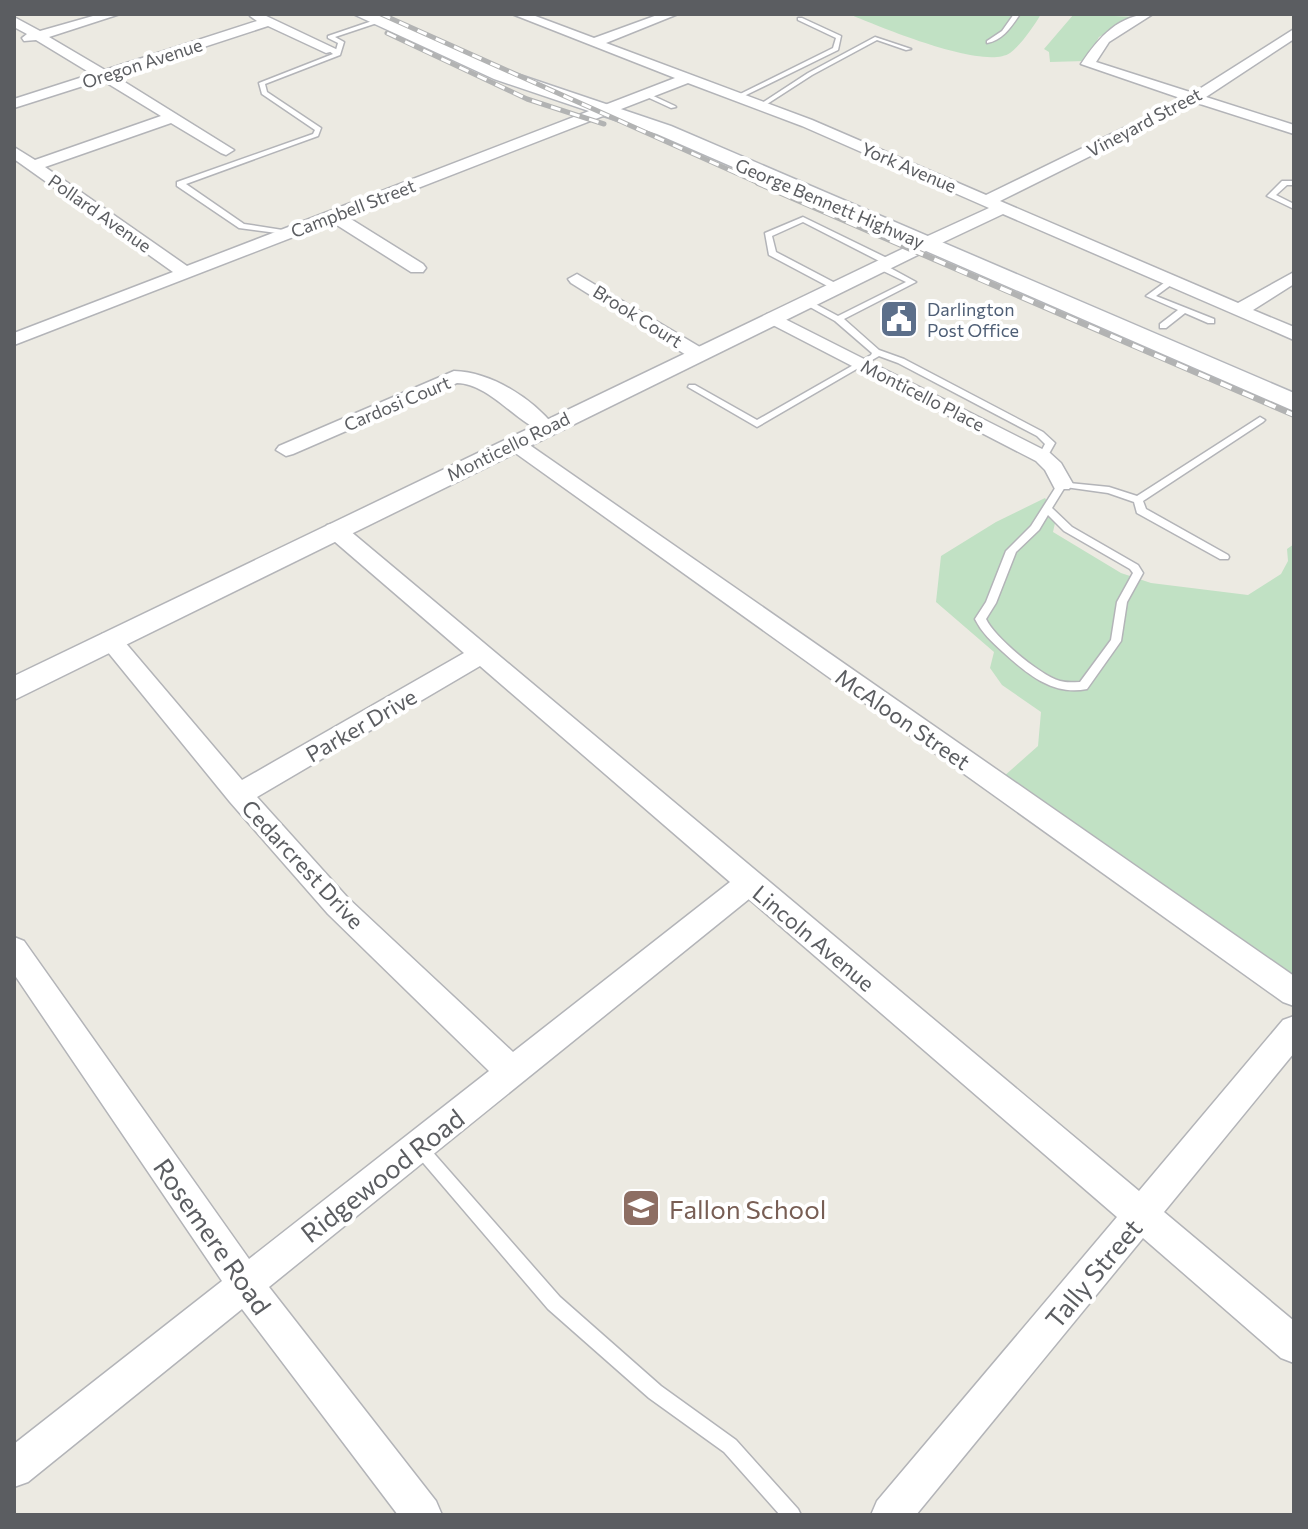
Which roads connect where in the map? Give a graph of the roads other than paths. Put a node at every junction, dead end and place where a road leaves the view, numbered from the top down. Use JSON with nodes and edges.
{"nodes":[{"id":1,"x":114,"y":14,"type":"edge"},
{"id":2,"x":253,"y":14,"type":"edge"},
{"id":3,"x":518,"y":14,"type":"edge"},
{"id":4,"x":672,"y":14,"type":"edge"},
{"id":5,"x":1017,"y":14,"type":"edge"},
{"id":6,"x":1147,"y":14,"type":"edge"},
{"id":7,"x":370,"y":18,"type":"edge"},
{"id":8,"x":800,"y":19,"type":"dead end"},
{"id":9,"x":14,"y":21,"type":"edge"},
{"id":10,"x":269,"y":22,"type":"junction"},
{"id":11,"x":1294,"y":33,"type":"edge"},
{"id":12,"x":38,"y":36,"type":"junction"},
{"id":13,"x":596,"y":42,"type":"junction"},
{"id":14,"x":989,"y":42,"type":"dead end"},
{"id":15,"x":14,"y":43,"type":"edge"},
{"id":16,"x":908,"y":49,"type":"dead end"},
{"id":17,"x":334,"y":52,"type":"junction"},
{"id":18,"x":102,"y":76,"type":"junction"},
{"id":19,"x":691,"y":77,"type":"junction"},
{"id":20,"x":647,"y":95,"type":"junction"},
{"id":21,"x":740,"y":96,"type":"junction"},
{"id":22,"x":1193,"y":98,"type":"junction"},
{"id":23,"x":14,"y":104,"type":"edge"},
{"id":24,"x":762,"y":105,"type":"junction"},
{"id":25,"x":673,"y":107,"type":"dead end"},
{"id":26,"x":609,"y":110,"type":"junction"},
{"id":27,"x":170,"y":118,"type":"junction"},
{"id":28,"x":1294,"y":130,"type":"edge"},
{"id":29,"x":226,"y":150,"type":"dead end"},
{"id":30,"x":14,"y":152,"type":"edge"},
{"id":31,"x":33,"y":166,"type":"junction"},
{"id":32,"x":1294,"y":183,"type":"edge"},
{"id":33,"x":996,"y":204,"type":"junction"},
{"id":34,"x":1294,"y":207,"type":"edge"},
{"id":35,"x":334,"y":216,"type":"junction"},
{"id":36,"x":289,"y":233,"type":"junction"},
{"id":37,"x":925,"y":244,"type":"junction"},
{"id":38,"x":884,"y":264,"type":"junction"},
{"id":39,"x":417,"y":268,"type":"dead end"},
{"id":40,"x":186,"y":273,"type":"junction"},
{"id":41,"x":1294,"y":277,"type":"edge"},
{"id":42,"x":577,"y":279,"type":"dead end"},
{"id":43,"x":1171,"y":282,"type":"junction"},
{"id":44,"x":836,"y":287,"type":"junction"},
{"id":45,"x":805,"y":302,"type":"junction"},
{"id":46,"x":1184,"y":310,"type":"junction"},
{"id":47,"x":1238,"y":311,"type":"junction"},
{"id":48,"x":14,"y":315,"type":"edge"},
{"id":49,"x":773,"y":318,"type":"junction"},
{"id":50,"x":838,"y":319,"type":"junction"},
{"id":51,"x":1211,"y":321,"type":"dead end"},
{"id":52,"x":1163,"y":326,"type":"dead end"},
{"id":53,"x":33,"y":331,"type":"junction"},
{"id":54,"x":1293,"y":334,"type":"edge"},
{"id":55,"x":14,"y":339,"type":"edge"},
{"id":56,"x":698,"y":354,"type":"junction"},
{"id":57,"x":869,"y":358,"type":"junction"},
{"id":58,"x":692,"y":387,"type":"dead end"},
{"id":59,"x":1294,"y":403,"type":"edge"},
{"id":60,"x":1260,"y":420,"type":"dead end"},
{"id":61,"x":545,"y":427,"type":"junction"},
{"id":62,"x":514,"y":443,"type":"junction"},
{"id":63,"x":286,"y":450,"type":"dead end"},
{"id":64,"x":1062,"y":484,"type":"junction"},
{"id":65,"x":1138,"y":500,"type":"junction"},
{"id":66,"x":1047,"y":508,"type":"junction"},
{"id":67,"x":335,"y":530,"type":"junction"},
{"id":68,"x":1224,"y":557,"type":"dead end"},
{"id":69,"x":110,"y":640,"type":"junction"},
{"id":70,"x":482,"y":654,"type":"junction"},
{"id":71,"x":14,"y":689,"type":"edge"},
{"id":72,"x":239,"y":795,"type":"junction"},
{"id":73,"x":750,"y":882,"type":"junction"},
{"id":74,"x":14,"y":950,"type":"edge"},
{"id":75,"x":1294,"y":993,"type":"edge"},
{"id":76,"x":1294,"y":1030,"type":"edge"},
{"id":77,"x":512,"y":1072,"type":"junction"},
{"id":78,"x":418,"y":1146,"type":"junction"},
{"id":79,"x":1141,"y":1216,"type":"junction"},
{"id":80,"x":245,"y":1284,"type":"junction"},
{"id":81,"x":1294,"y":1345,"type":"edge"},
{"id":82,"x":14,"y":1468,"type":"edge"},
{"id":83,"x":905,"y":1510,"type":"edge"},
{"id":84,"x":422,"y":1515,"type":"edge"},
{"id":85,"x":792,"y":1515,"type":"edge"}],
"edges":[{"from":1,"to":12,"type":"street"},
{"from":2,"to":10,"type":"street"},
{"from":3,"to":13,"type":"street","name":"York Avenue"},
{"from":4,"to":13,"type":"street"},
{"from":5,"to":14,"type":"lane"},
{"from":6,"to":22,"type":"street"},
{"from":7,"to":17,"type":"lane"},
{"from":7,"to":26,"type":"main road","name":"George Bennett Highway"},
{"from":8,"to":21,"type":"lane"},
{"from":9,"to":12,"type":"street"},
{"from":10,"to":17,"type":"street"},
{"from":10,"to":18,"type":"street","name":"Oregon Avenue"},
{"from":11,"to":22,"type":"street","name":"Vineyard Street"},
{"from":12,"to":15,"type":"street"},
{"from":12,"to":18,"type":"street"},
{"from":13,"to":19,"type":"street","name":"York Avenue"},
{"from":16,"to":24,"type":"lane"},
{"from":17,"to":36,"type":"lane"},
{"from":18,"to":23,"type":"street","name":"Oregon Avenue"},
{"from":18,"to":27,"type":"street"},
{"from":19,"to":20,"type":"street","name":"Campbell Street"},
{"from":19,"to":21,"type":"street","name":"York Avenue"},
{"from":20,"to":25,"type":"lane"},
{"from":20,"to":26,"type":"street","name":"Campbell Street"},
{"from":21,"to":24,"type":"street","name":"York Avenue"},
{"from":22,"to":28,"type":"street"},
{"from":22,"to":33,"type":"street","name":"Vineyard Street"},
{"from":24,"to":33,"type":"street","name":"York Avenue"},
{"from":26,"to":35,"type":"street","name":"Campbell Street"},
{"from":26,"to":37,"type":"main road","name":"George Bennett Highway"},
{"from":27,"to":29,"type":"street"},
{"from":27,"to":31,"type":"street"},
{"from":30,"to":31,"type":"street","name":"Pollard Avenue"},
{"from":31,"to":40,"type":"street","name":"Pollard Avenue"},
{"from":32,"to":34,"type":"lane"},
{"from":33,"to":37,"type":"street","name":"Monticello Road"},
{"from":33,"to":43,"type":"street","name":"York Avenue"},
{"from":35,"to":36,"type":"street","name":"Campbell Street"},
{"from":35,"to":39,"type":"street"},
{"from":36,"to":40,"type":"street","name":"Campbell Street"},
{"from":37,"to":38,"type":"street","name":"Monticello Road"},
{"from":37,"to":59,"type":"main road","name":"George Bennett Highway"},
{"from":38,"to":44,"type":"street","name":"Monticello Road"},
{"from":38,"to":44,"type":"lane"},
{"from":38,"to":50,"type":"lane"},
{"from":40,"to":53,"type":"street","name":"Campbell Street"},
{"from":41,"to":47,"type":"street"},
{"from":42,"to":56,"type":"street","name":"Brook Court"},
{"from":43,"to":46,"type":"lane"},
{"from":43,"to":47,"type":"street","name":"York Avenue"},
{"from":44,"to":45,"type":"street","name":"Monticello Road"},
{"from":45,"to":49,"type":"street","name":"Monticello Road"},
{"from":45,"to":50,"type":"lane"},
{"from":46,"to":51,"type":"lane"},
{"from":46,"to":52,"type":"lane"},
{"from":47,"to":54,"type":"street","name":"York Avenue"},
{"from":48,"to":53,"type":"street"},
{"from":49,"to":56,"type":"street","name":"Monticello Road"},
{"from":49,"to":57,"type":"street","name":"Monticello Place"},
{"from":50,"to":57,"type":"lane"},
{"from":53,"to":55,"type":"street","name":"Campbell Street"},
{"from":56,"to":61,"type":"street","name":"Monticello Road"},
{"from":57,"to":58,"type":"lane"},
{"from":57,"to":64,"type":"street","name":"Monticello Place"},
{"from":60,"to":65,"type":"lane"},
{"from":61,"to":62,"type":"street","name":"Monticello Road"},
{"from":61,"to":63,"type":"street","name":"Cardosi Court"},
{"from":62,"to":67,"type":"street","name":"Monticello Road"},
{"from":62,"to":75,"type":"street","name":"McAloon Street"},
{"from":64,"to":65,"type":"lane"},
{"from":64,"to":66,"type":"lane"},
{"from":65,"to":68,"type":"lane"},
{"from":66,"to":66,"type":"lane"},
{"from":67,"to":69,"type":"street","name":"Monticello Road"},
{"from":67,"to":70,"type":"street","name":"Lincoln Avenue"},
{"from":69,"to":71,"type":"street","name":"Monticello Road"},
{"from":69,"to":72,"type":"street","name":"Cedarcrest Drive"},
{"from":70,"to":72,"type":"street","name":"Parker Drive"},
{"from":70,"to":73,"type":"street","name":"Lincoln Avenue"},
{"from":72,"to":77,"type":"street","name":"Cedarcrest Drive"},
{"from":73,"to":77,"type":"street","name":"Ridgewood Road"},
{"from":73,"to":79,"type":"street","name":"Lincoln Avenue"},
{"from":74,"to":80,"type":"street","name":"Rosemere Road"},
{"from":76,"to":79,"type":"street","name":"Tally Street"},
{"from":77,"to":78,"type":"street","name":"Ridgewood Road"},
{"from":78,"to":80,"type":"street","name":"Ridgewood Road"},
{"from":78,"to":85,"type":"lane"},
{"from":79,"to":81,"type":"street","name":"Lincoln Avenue"},
{"from":79,"to":83,"type":"street","name":"Tally Street"},
{"from":80,"to":82,"type":"street","name":"Ridgewood Road"},
{"from":80,"to":84,"type":"street","name":"Rosemere Road"}]}
